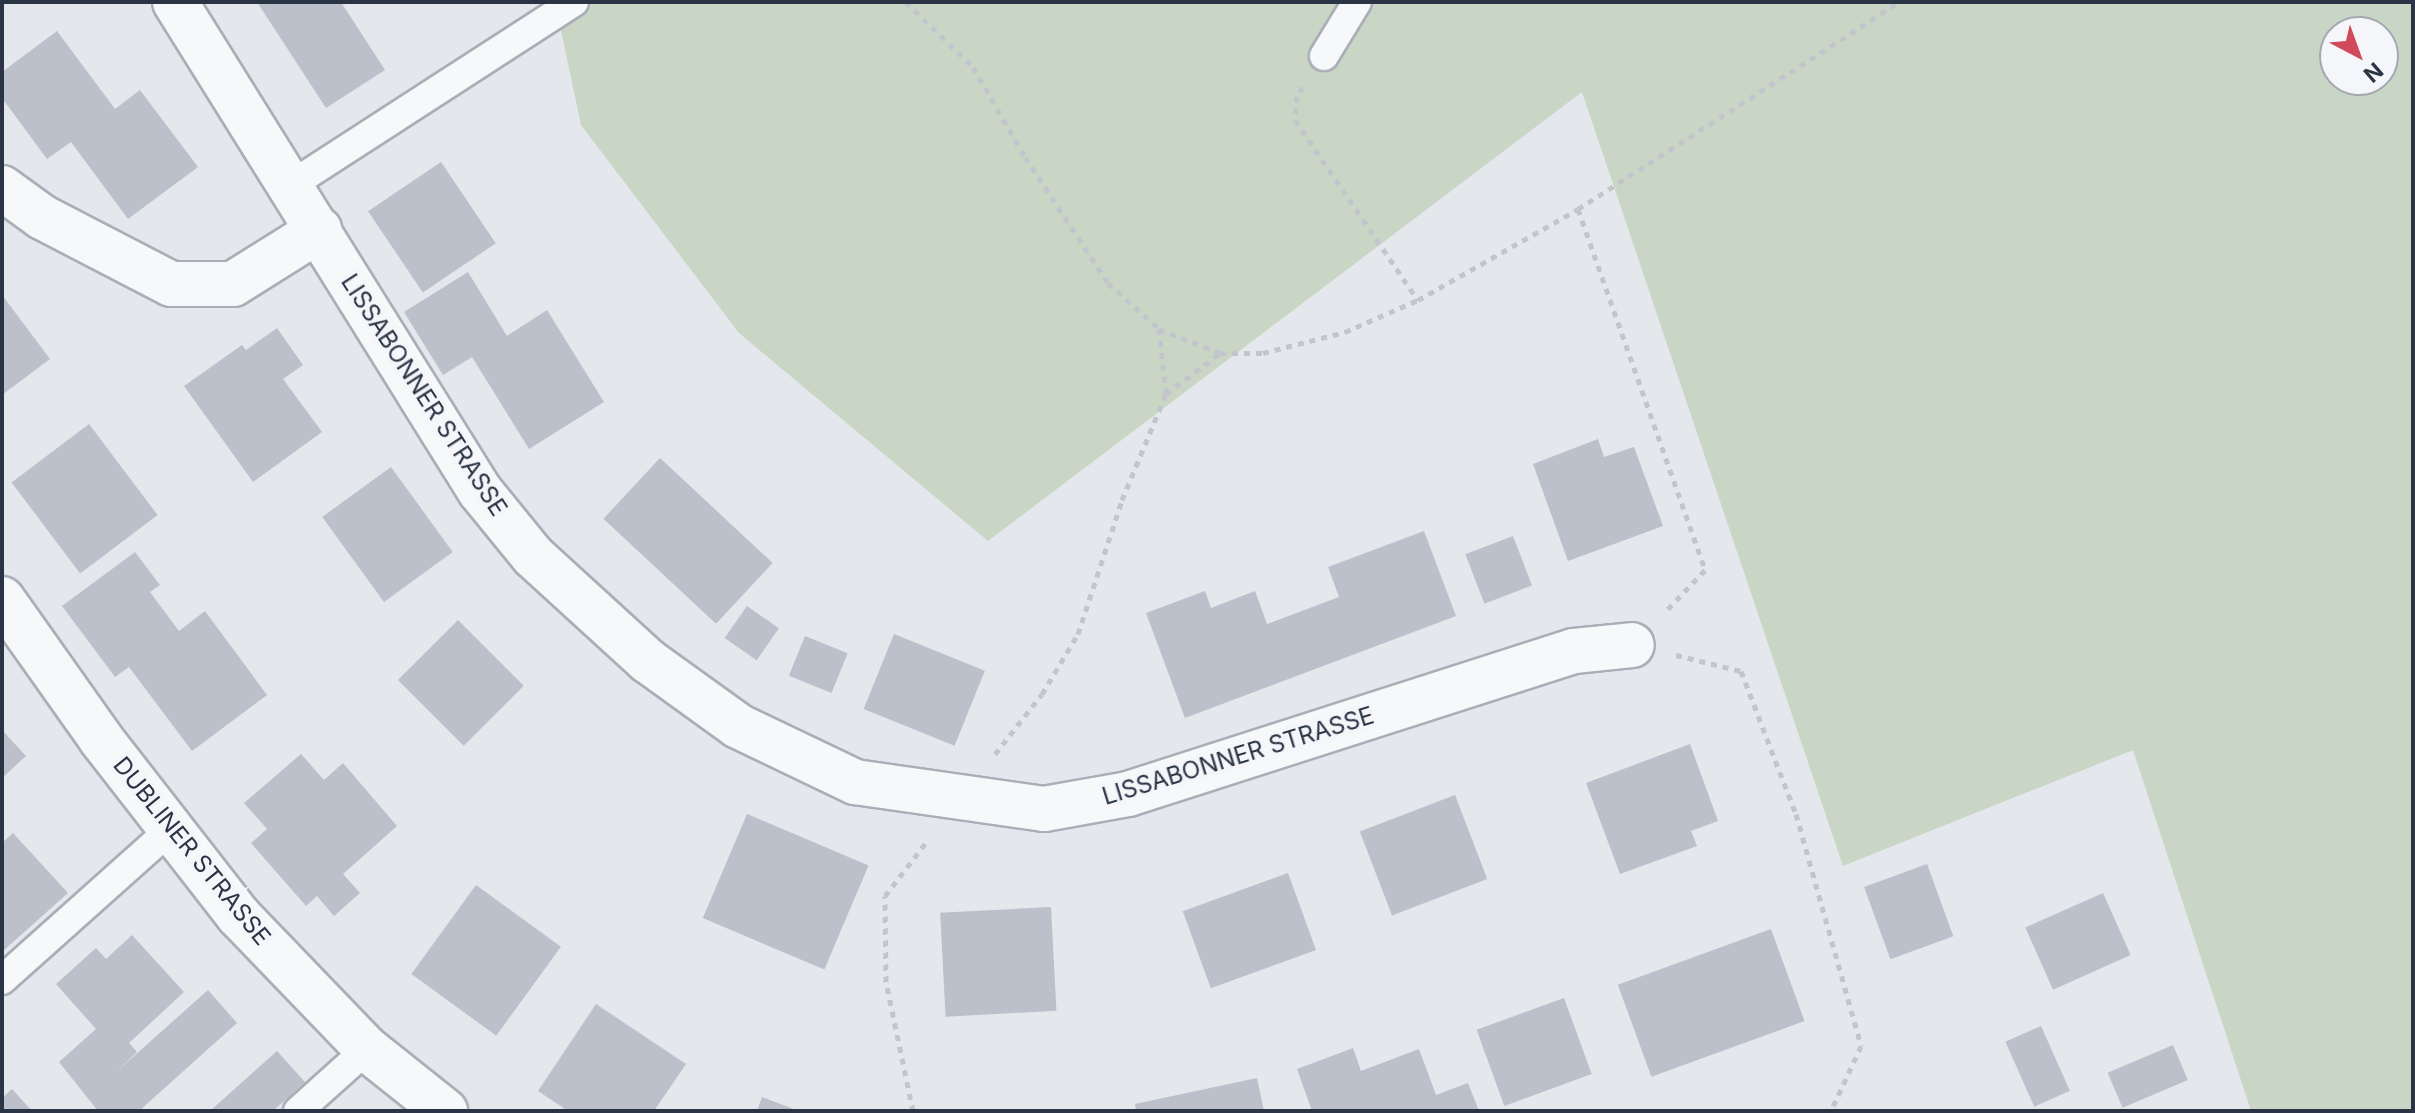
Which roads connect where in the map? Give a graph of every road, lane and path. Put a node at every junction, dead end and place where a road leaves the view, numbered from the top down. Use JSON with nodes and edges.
{"nodes":[{"id":1,"x":175,"y":2,"type":"edge"},
{"id":2,"x":574,"y":2,"type":"edge"},
{"id":3,"x":906,"y":2,"type":"edge"},
{"id":4,"x":1357,"y":2,"type":"edge"},
{"id":5,"x":1899,"y":2,"type":"edge"},
{"id":6,"x":1324,"y":56,"type":"joint"},
{"id":7,"x":291,"y":185,"type":"junction"},
{"id":8,"x":2,"y":188,"type":"edge"},
{"id":9,"x":1578,"y":209,"type":"junction"},
{"id":10,"x":319,"y":230,"type":"junction"},
{"id":11,"x":1418,"y":300,"type":"junction"},
{"id":12,"x":1159,"y":329,"type":"junction"},
{"id":13,"x":1220,"y":353,"type":"junction"},
{"id":14,"x":1166,"y":394,"type":"junction"},
{"id":15,"x":1705,"y":570,"type":"dead end"},
{"id":16,"x":2,"y":599,"type":"edge"},
{"id":17,"x":1632,"y":645,"type":"dead end"},
{"id":18,"x":1741,"y":671,"type":"dead end"},
{"id":19,"x":959,"y":800,"type":"junction"},
{"id":20,"x":170,"y":830,"type":"junction"},
{"id":21,"x":2,"y":980,"type":"edge"},
{"id":22,"x":367,"y":1049,"type":"junction"},
{"id":23,"x":298,"y":1111,"type":"edge"},
{"id":24,"x":445,"y":1111,"type":"edge"},
{"id":25,"x":913,"y":1111,"type":"edge"},
{"id":26,"x":1831,"y":1111,"type":"edge"}],
"edges":[{"from":1,"to":7,"type":"street","name":"LISSABONNER STRASSE"},
{"from":2,"to":7,"type":"lane"},
{"from":3,"to":12,"type":"path"},
{"from":4,"to":6,"type":"lane"},
{"from":5,"to":9,"type":"path"},
{"from":6,"to":11,"type":"path"},
{"from":7,"to":10,"type":"street","name":"LISSABONNER STRASSE"},
{"from":8,"to":10,"type":"street"},
{"from":9,"to":11,"type":"path"},
{"from":9,"to":15,"type":"path"},
{"from":10,"to":19,"type":"street","name":"LISSABONNER STRASSE"},
{"from":11,"to":13,"type":"path"},
{"from":12,"to":13,"type":"path"},
{"from":12,"to":14,"type":"path"},
{"from":13,"to":14,"type":"path"},
{"from":14,"to":19,"type":"path"},
{"from":16,"to":20,"type":"street","name":"DUBLINER STRASSE"},
{"from":17,"to":19,"type":"street","name":"LISSABONNER STRASSE"},
{"from":18,"to":26,"type":"path"},
{"from":19,"to":25,"type":"path"},
{"from":20,"to":21,"type":"lane"},
{"from":20,"to":22,"type":"street","name":"DUBLINER STRASSE"},
{"from":22,"to":23,"type":"lane"},
{"from":22,"to":24,"type":"street","name":"DUBLINER STRASSE"}]}
